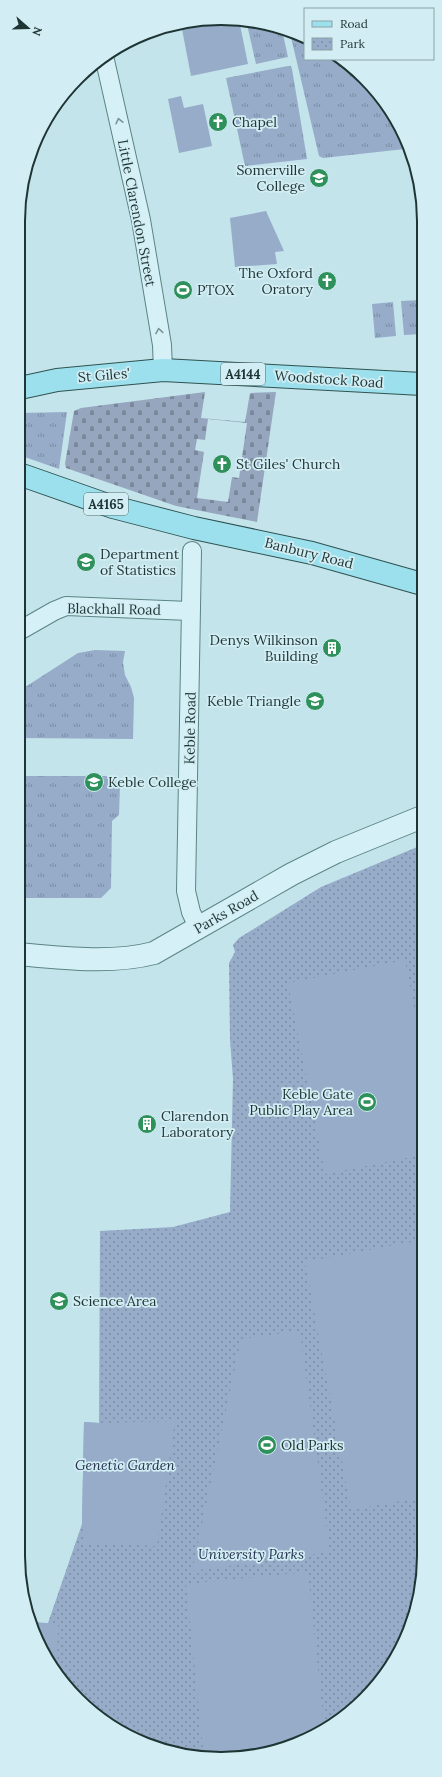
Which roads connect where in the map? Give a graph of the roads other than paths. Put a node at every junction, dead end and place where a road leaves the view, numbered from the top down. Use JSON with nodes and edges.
{"nodes":[{"id":1,"x":106,"y":63,"type":"edge"},
{"id":2,"x":163,"y":370,"type":"junction"},
{"id":3,"x":25,"y":380,"type":"edge"},
{"id":4,"x":45,"y":382,"type":"junction"},
{"id":5,"x":417,"y":384,"type":"edge"},
{"id":6,"x":25,"y":387,"type":"edge"},
{"id":7,"x":25,"y":476,"type":"edge"},
{"id":8,"x":192,"y":551,"type":"dead end"},
{"id":9,"x":417,"y":583,"type":"edge"},
{"id":10,"x":190,"y":612,"type":"junction"},
{"id":11,"x":25,"y":628,"type":"edge"},
{"id":12,"x":417,"y":819,"type":"edge"},
{"id":13,"x":198,"y":927,"type":"junction"},
{"id":14,"x":25,"y":954,"type":"edge"}],
"edges":[{"from":2,"to":1,"type":"street","name":"Little Clarendon Street","one_way":true},
{"from":2,"to":4,"type":"main road","name":"St Giles'","number":"A4144"},
{"from":2,"to":5,"type":"main road","name":"Woodstock Road","number":"A4144"},
{"from":3,"to":4,"type":"main road","name":"St Giles'","number":"A4144"},
{"from":4,"to":6,"type":"main road","name":"St Giles'","number":"A4144"},
{"from":7,"to":9,"type":"main road","name":"Banbury Road","number":"A4165"},
{"from":8,"to":10,"type":"street","name":"Keble Road"},
{"from":10,"to":11,"type":"street","name":"Blackhall Road"},
{"from":10,"to":13,"type":"street","name":"Keble Road"},
{"from":12,"to":13,"type":"street","name":"Parks Road"},
{"from":13,"to":14,"type":"street","name":"Parks Road"}]}
